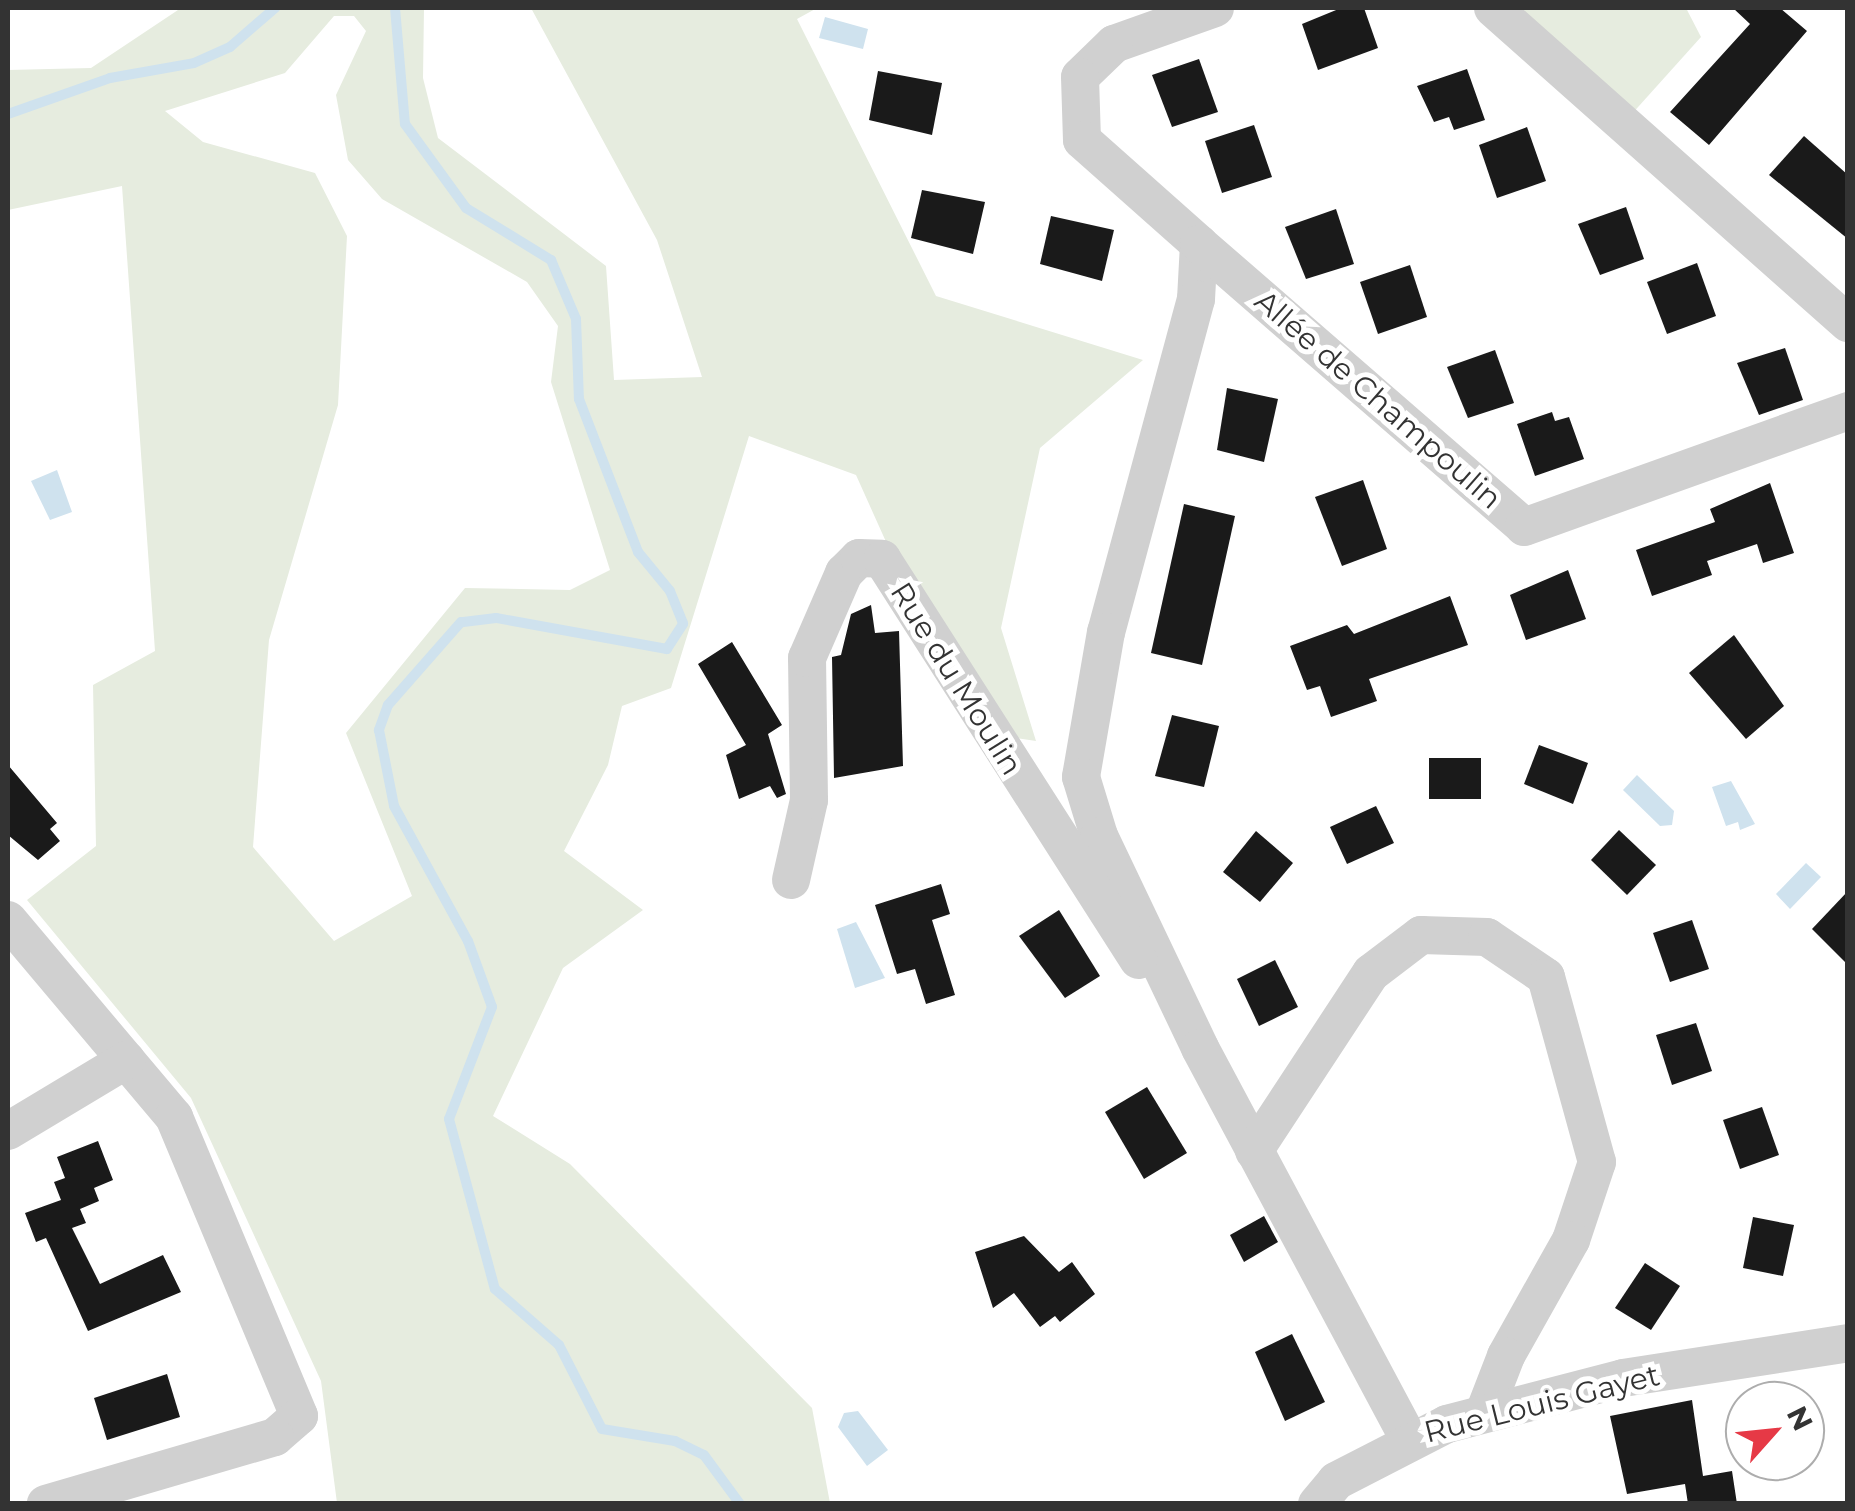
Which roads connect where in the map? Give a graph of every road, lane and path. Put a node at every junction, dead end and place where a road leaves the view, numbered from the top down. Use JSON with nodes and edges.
{"nodes":[{"id":1,"x":1216,"y":8,"type":"edge"},
{"id":2,"x":1492,"y":8,"type":"edge"},
{"id":3,"x":1199,"y":244,"type":"junction"},
{"id":4,"x":1848,"y":323,"type":"edge"},
{"id":5,"x":1848,"y":411,"type":"edge"},
{"id":6,"x":791,"y":880,"type":"dead end"},
{"id":7,"x":8,"y":920,"type":"edge"},
{"id":8,"x":1200,"y":1048,"type":"junction"},
{"id":9,"x":126,"y":1060,"type":"junction"},
{"id":10,"x":8,"y":1131,"type":"edge"},
{"id":11,"x":1254,"y":1151,"type":"junction"},
{"id":12,"x":1848,"y":1343,"type":"edge"},
{"id":13,"x":1484,"y":1413,"type":"junction"},
{"id":14,"x":1408,"y":1438,"type":"junction"},
{"id":15,"x":46,"y":1504,"type":"edge"},
{"id":16,"x":1316,"y":1504,"type":"edge"}],
"edges":[{"from":1,"to":3,"type":"street","name":"Allée de Champoulin"},
{"from":2,"to":4,"type":"street"},
{"from":3,"to":5,"type":"street","name":"Allée de Champoulin"},
{"from":3,"to":8,"type":"street","name":"Rue du Moulin"},
{"from":6,"to":8,"type":"street","name":"Rue du Moulin"},
{"from":7,"to":9,"type":"street"},
{"from":8,"to":11,"type":"street","name":"Rue du Moulin"},
{"from":9,"to":10,"type":"street"},
{"from":9,"to":15,"type":"street"},
{"from":11,"to":13,"type":"street"},
{"from":11,"to":14,"type":"street","name":"Rue du Moulin"},
{"from":12,"to":13,"type":"street","name":"Rue Louis Gayet"},
{"from":13,"to":14,"type":"street","name":"Rue Louis Gayet"},
{"from":14,"to":16,"type":"street","name":"Rue Louis Gayet"}]}
